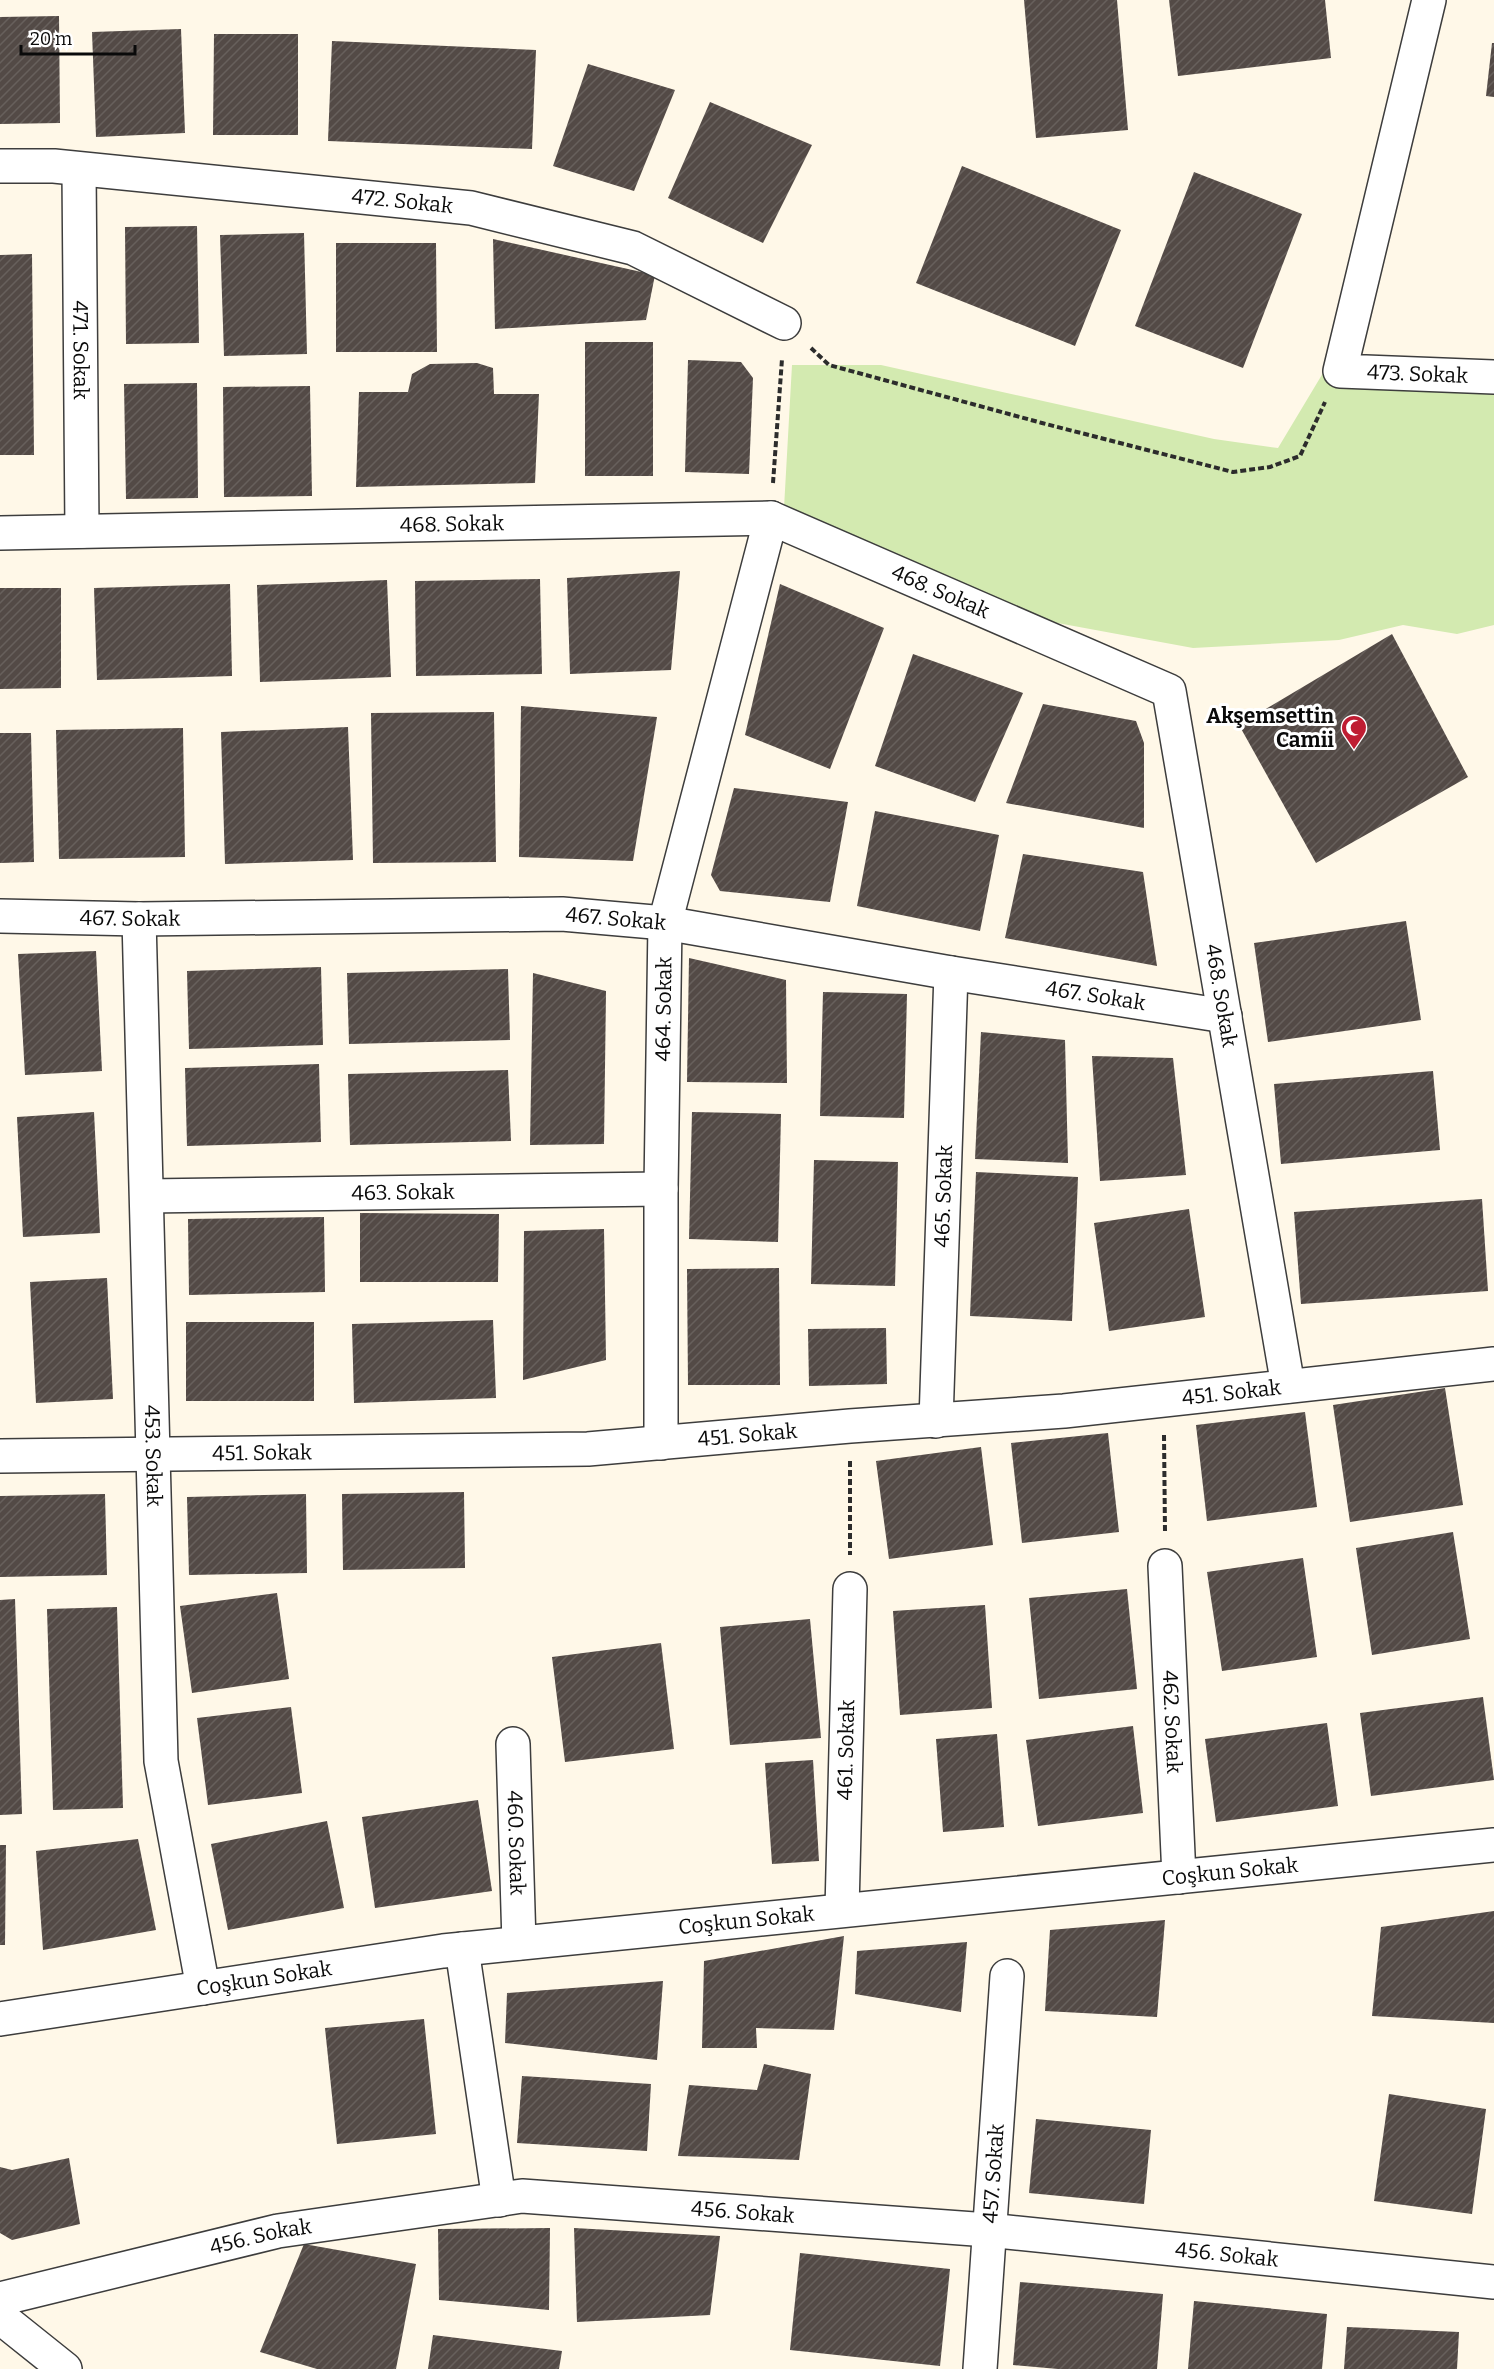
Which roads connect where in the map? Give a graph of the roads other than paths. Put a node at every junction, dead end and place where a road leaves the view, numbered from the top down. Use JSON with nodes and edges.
{"nodes":[{"id":1,"x":1429,"y":0,"type":"edge"},
{"id":2,"x":0,"y":166,"type":"edge"},
{"id":3,"x":79,"y":170,"type":"junction"},
{"id":4,"x":784,"y":323,"type":"road end"},
{"id":5,"x":1494,"y":377,"type":"edge"},
{"id":6,"x":771,"y":518,"type":"junction"},
{"id":7,"x":82,"y":531,"type":"junction"},
{"id":8,"x":0,"y":533,"type":"edge"},
{"id":9,"x":0,"y":916,"type":"edge"},
{"id":10,"x":139,"y":919,"type":"junction"},
{"id":11,"x":665,"y":924,"type":"junction"},
{"id":12,"x":951,"y":973,"type":"junction"},
{"id":13,"x":1225,"y":1016,"type":"junction"},
{"id":14,"x":661,"y":1189,"type":"junction"},
{"id":15,"x":147,"y":1196,"type":"junction"},
{"id":16,"x":1494,"y":1364,"type":"edge"},
{"id":17,"x":1288,"y":1386,"type":"junction"},
{"id":18,"x":936,"y":1421,"type":"junction"},
{"id":19,"x":661,"y":1443,"type":"junction"},
{"id":20,"x":154,"y":1454,"type":"junction"},
{"id":21,"x":0,"y":1456,"type":"edge"},
{"id":22,"x":1165,"y":1566,"type":"road end"},
{"id":23,"x":850,"y":1589,"type":"road end"},
{"id":24,"x":513,"y":1744,"type":"dead end"},
{"id":25,"x":1494,"y":1845,"type":"edge"},
{"id":26,"x":1179,"y":1877,"type":"junction"},
{"id":27,"x":842,"y":1910,"type":"junction"},
{"id":28,"x":519,"y":1943,"type":"junction"},
{"id":29,"x":462,"y":1949,"type":"junction"},
{"id":30,"x":1006,"y":1976,"type":"dead end"},
{"id":31,"x":202,"y":1988,"type":"junction"},
{"id":32,"x":0,"y":2019,"type":"edge"},
{"id":33,"x":499,"y":2200,"type":"junction"},
{"id":34,"x":988,"y":2230,"type":"junction"},
{"id":35,"x":1494,"y":2282,"type":"edge"},
{"id":36,"x":0,"y":2299,"type":"edge"},
{"id":37,"x":0,"y":2317,"type":"edge"},
{"id":38,"x":65,"y":2369,"type":"edge"},
{"id":39,"x":980,"y":2369,"type":"edge"}],
"edges":[{"from":1,"to":5,"type":"street","name":"473. Sokak"},
{"from":2,"to":3,"type":"street","name":"472. Sokak"},
{"from":3,"to":4,"type":"street","name":"472. Sokak"},
{"from":3,"to":7,"type":"street","name":"471. Sokak"},
{"from":6,"to":7,"type":"street","name":"468. Sokak"},
{"from":6,"to":11,"type":"street","name":"464. Sokak"},
{"from":6,"to":13,"type":"street","name":"468. Sokak"},
{"from":7,"to":8,"type":"street","name":"468. Sokak"},
{"from":9,"to":10,"type":"street","name":"467. Sokak"},
{"from":10,"to":11,"type":"street","name":"467. Sokak"},
{"from":10,"to":15,"type":"street","name":"453. Sokak"},
{"from":11,"to":12,"type":"street","name":"467. Sokak"},
{"from":11,"to":14,"type":"street","name":"464. Sokak"},
{"from":12,"to":13,"type":"street","name":"467. Sokak"},
{"from":12,"to":18,"type":"street","name":"465. Sokak"},
{"from":13,"to":17,"type":"street","name":"468. Sokak"},
{"from":14,"to":15,"type":"street","name":"463. Sokak"},
{"from":14,"to":19,"type":"street","name":"464. Sokak"},
{"from":15,"to":20,"type":"street","name":"453. Sokak"},
{"from":16,"to":17,"type":"street","name":"451. Sokak"},
{"from":17,"to":18,"type":"street","name":"451. Sokak"},
{"from":18,"to":19,"type":"street","name":"451. Sokak"},
{"from":19,"to":20,"type":"street","name":"451. Sokak"},
{"from":20,"to":21,"type":"street","name":"451. Sokak"},
{"from":20,"to":31,"type":"street","name":"453. Sokak"},
{"from":22,"to":26,"type":"street","name":"462. Sokak"},
{"from":23,"to":27,"type":"street","name":"461. Sokak"},
{"from":24,"to":28,"type":"street","name":"460. Sokak"},
{"from":25,"to":26,"type":"street","name":"Coşkun Sokak"},
{"from":26,"to":27,"type":"street","name":"Coşkun Sokak"},
{"from":27,"to":28,"type":"street","name":"Coşkun Sokak"},
{"from":28,"to":29,"type":"street","name":"Coşkun Sokak"},
{"from":29,"to":31,"type":"street","name":"Coşkun Sokak"},
{"from":29,"to":33,"type":"street"},
{"from":30,"to":34,"type":"street","name":"457. Sokak"},
{"from":31,"to":32,"type":"street","name":"Coşkun Sokak"},
{"from":33,"to":34,"type":"street","name":"456. Sokak"},
{"from":33,"to":36,"type":"street","name":"456. Sokak"},
{"from":34,"to":35,"type":"street","name":"456. Sokak"},
{"from":34,"to":39,"type":"street","name":"457. Sokak"},
{"from":37,"to":38,"type":"street"}]}
